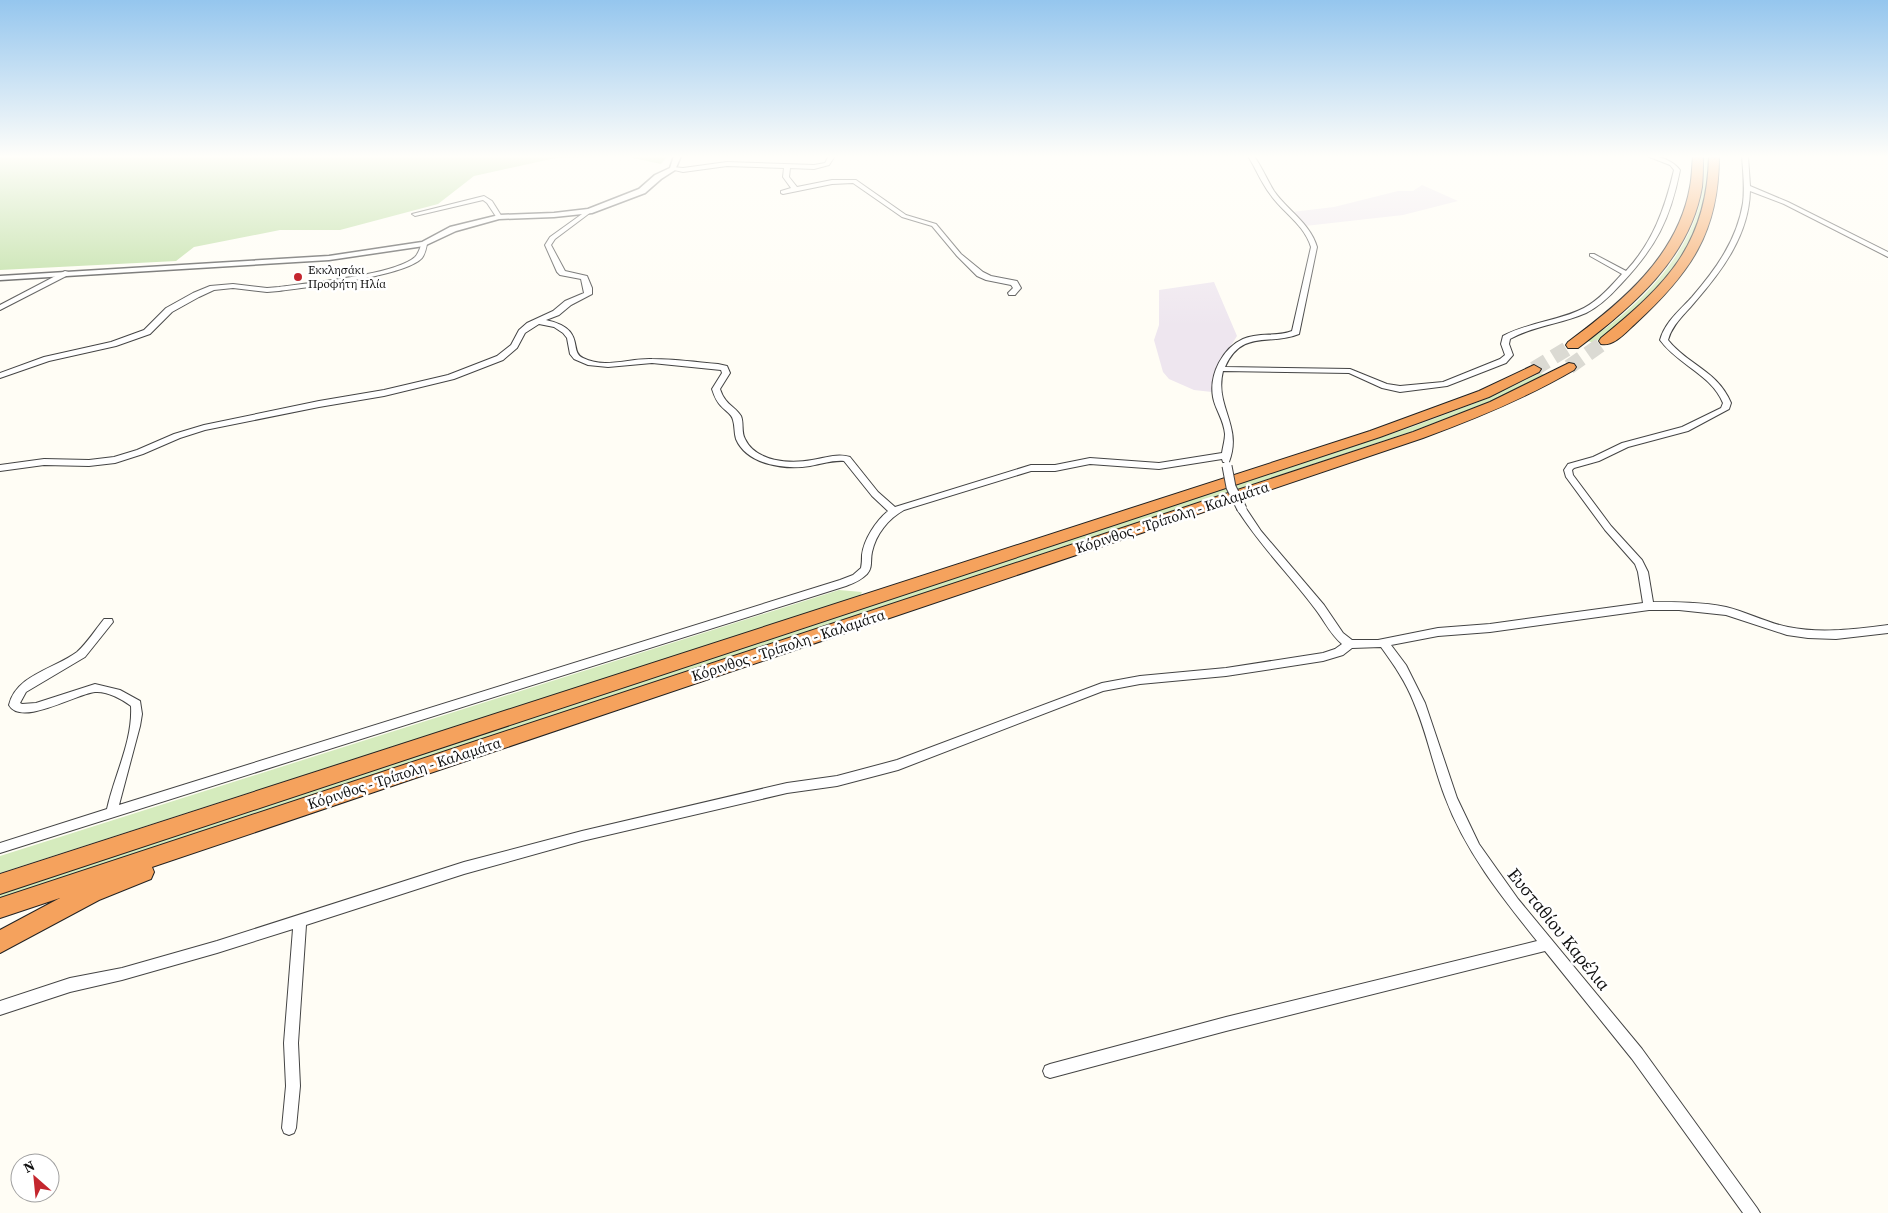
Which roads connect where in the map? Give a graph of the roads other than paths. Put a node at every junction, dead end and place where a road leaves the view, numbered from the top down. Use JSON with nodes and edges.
{"nodes":[{"id":1,"x":421,"y":213,"type":"edge"},
{"id":2,"x":496,"y":213,"type":"edge"},
{"id":3,"x":574,"y":213,"type":"edge"},
{"id":4,"x":586,"y":213,"type":"edge"},
{"id":5,"x":899,"y":213,"type":"edge"},
{"id":6,"x":1290,"y":213,"type":"edge"},
{"id":7,"x":1666,"y":213,"type":"edge"},
{"id":8,"x":1690,"y":213,"type":"edge"},
{"id":9,"x":1709,"y":213,"type":"edge"},
{"id":10,"x":1744,"y":213,"type":"edge"},
{"id":11,"x":1805,"y":213,"type":"edge"},
{"id":12,"x":415,"y":214,"type":"dead end"},
{"id":13,"x":499,"y":218,"type":"junction"},
{"id":14,"x":424,"y":244,"type":"junction"},
{"id":15,"x":1592,"y":255,"type":"dead end"},
{"id":16,"x":1888,"y":255,"type":"edge"},
{"id":17,"x":68,"y":273,"type":"junction"},
{"id":18,"x":1627,"y":274,"type":"junction"},
{"id":19,"x":0,"y":278,"type":"edge"},
{"id":20,"x":1012,"y":293,"type":"dead end"},
{"id":21,"x":0,"y":308,"type":"edge"},
{"id":22,"x":537,"y":321,"type":"junction"},
{"id":23,"x":1606,"y":342,"type":"tunnel mouth"},
{"id":24,"x":1572,"y":345,"type":"tunnel mouth"},
{"id":25,"x":1569,"y":367,"type":"tunnel mouth"},
{"id":26,"x":1221,"y":369,"type":"junction"},
{"id":27,"x":1534,"y":369,"type":"tunnel mouth"},
{"id":28,"x":0,"y":376,"type":"edge"},
{"id":29,"x":1226,"y":455,"type":"junction"},
{"id":30,"x":0,"y":468,"type":"edge"},
{"id":31,"x":894,"y":511,"type":"junction"},
{"id":32,"x":1649,"y":606,"type":"junction"},
{"id":33,"x":108,"y":622,"type":"dead end"},
{"id":34,"x":1888,"y":629,"type":"edge"},
{"id":35,"x":1383,"y":643,"type":"junction"},
{"id":36,"x":1350,"y":644,"type":"junction"},
{"id":37,"x":291,"y":811,"type":"junction"},
{"id":38,"x":112,"y":812,"type":"junction"},
{"id":39,"x":0,"y":848,"type":"edge"},
{"id":40,"x":0,"y":884,"type":"edge"},
{"id":41,"x":0,"y":908,"type":"edge"},
{"id":42,"x":300,"y":921,"type":"junction"},
{"id":43,"x":0,"y":942,"type":"edge"},
{"id":44,"x":1548,"y":944,"type":"junction"},
{"id":45,"x":0,"y":1008,"type":"edge"},
{"id":46,"x":1050,"y":1071,"type":"dead end"},
{"id":47,"x":289,"y":1128,"type":"dead end"},
{"id":48,"x":1752,"y":1213,"type":"edge"}],
"edges":[{"from":1,"to":12,"type":"street"},
{"from":2,"to":13,"type":"street"},
{"from":3,"to":13,"type":"street"},
{"from":4,"to":22,"type":"street"},
{"from":5,"to":20,"type":"street"},
{"from":6,"to":26,"type":"street"},
{"from":7,"to":18,"type":"street"},
{"from":8,"to":24,"type":"highway"},
{"from":9,"to":23,"type":"highway"},
{"from":10,"to":32,"type":"street"},
{"from":11,"to":16,"type":"street"},
{"from":13,"to":14,"type":"street"},
{"from":14,"to":17,"type":"street"},
{"from":14,"to":28,"type":"street"},
{"from":15,"to":18,"type":"street"},
{"from":17,"to":19,"type":"street"},
{"from":17,"to":21,"type":"street"},
{"from":18,"to":26,"type":"street"},
{"from":22,"to":30,"type":"street"},
{"from":22,"to":31,"type":"street"},
{"from":25,"to":37,"type":"highway","name":"Κόρινθος - Τρίπολη - Καλαμάτα"},
{"from":26,"to":29,"type":"street"},
{"from":27,"to":40,"type":"highway","name":"Κόρινθος - Τρίπολη - Καλαμάτα"},
{"from":29,"to":31,"type":"street"},
{"from":29,"to":36,"type":"street","bridge":true},
{"from":31,"to":38,"type":"street"},
{"from":32,"to":34,"type":"street"},
{"from":32,"to":35,"type":"street"},
{"from":33,"to":38,"type":"street"},
{"from":35,"to":36,"type":"street"},
{"from":35,"to":44,"type":"street","name":"Ευσταθίου Καρέλια"},
{"from":36,"to":42,"type":"street"},
{"from":37,"to":41,"type":"highway","name":"Κόρινθος - Τρίπολη - Καλαμάτα"},
{"from":37,"to":43,"type":"highway"},
{"from":38,"to":39,"type":"street"},
{"from":42,"to":45,"type":"street"},
{"from":42,"to":47,"type":"street"},
{"from":44,"to":46,"type":"street"},
{"from":44,"to":48,"type":"street","name":"Ευσταθίου Καρέλια"}]}
